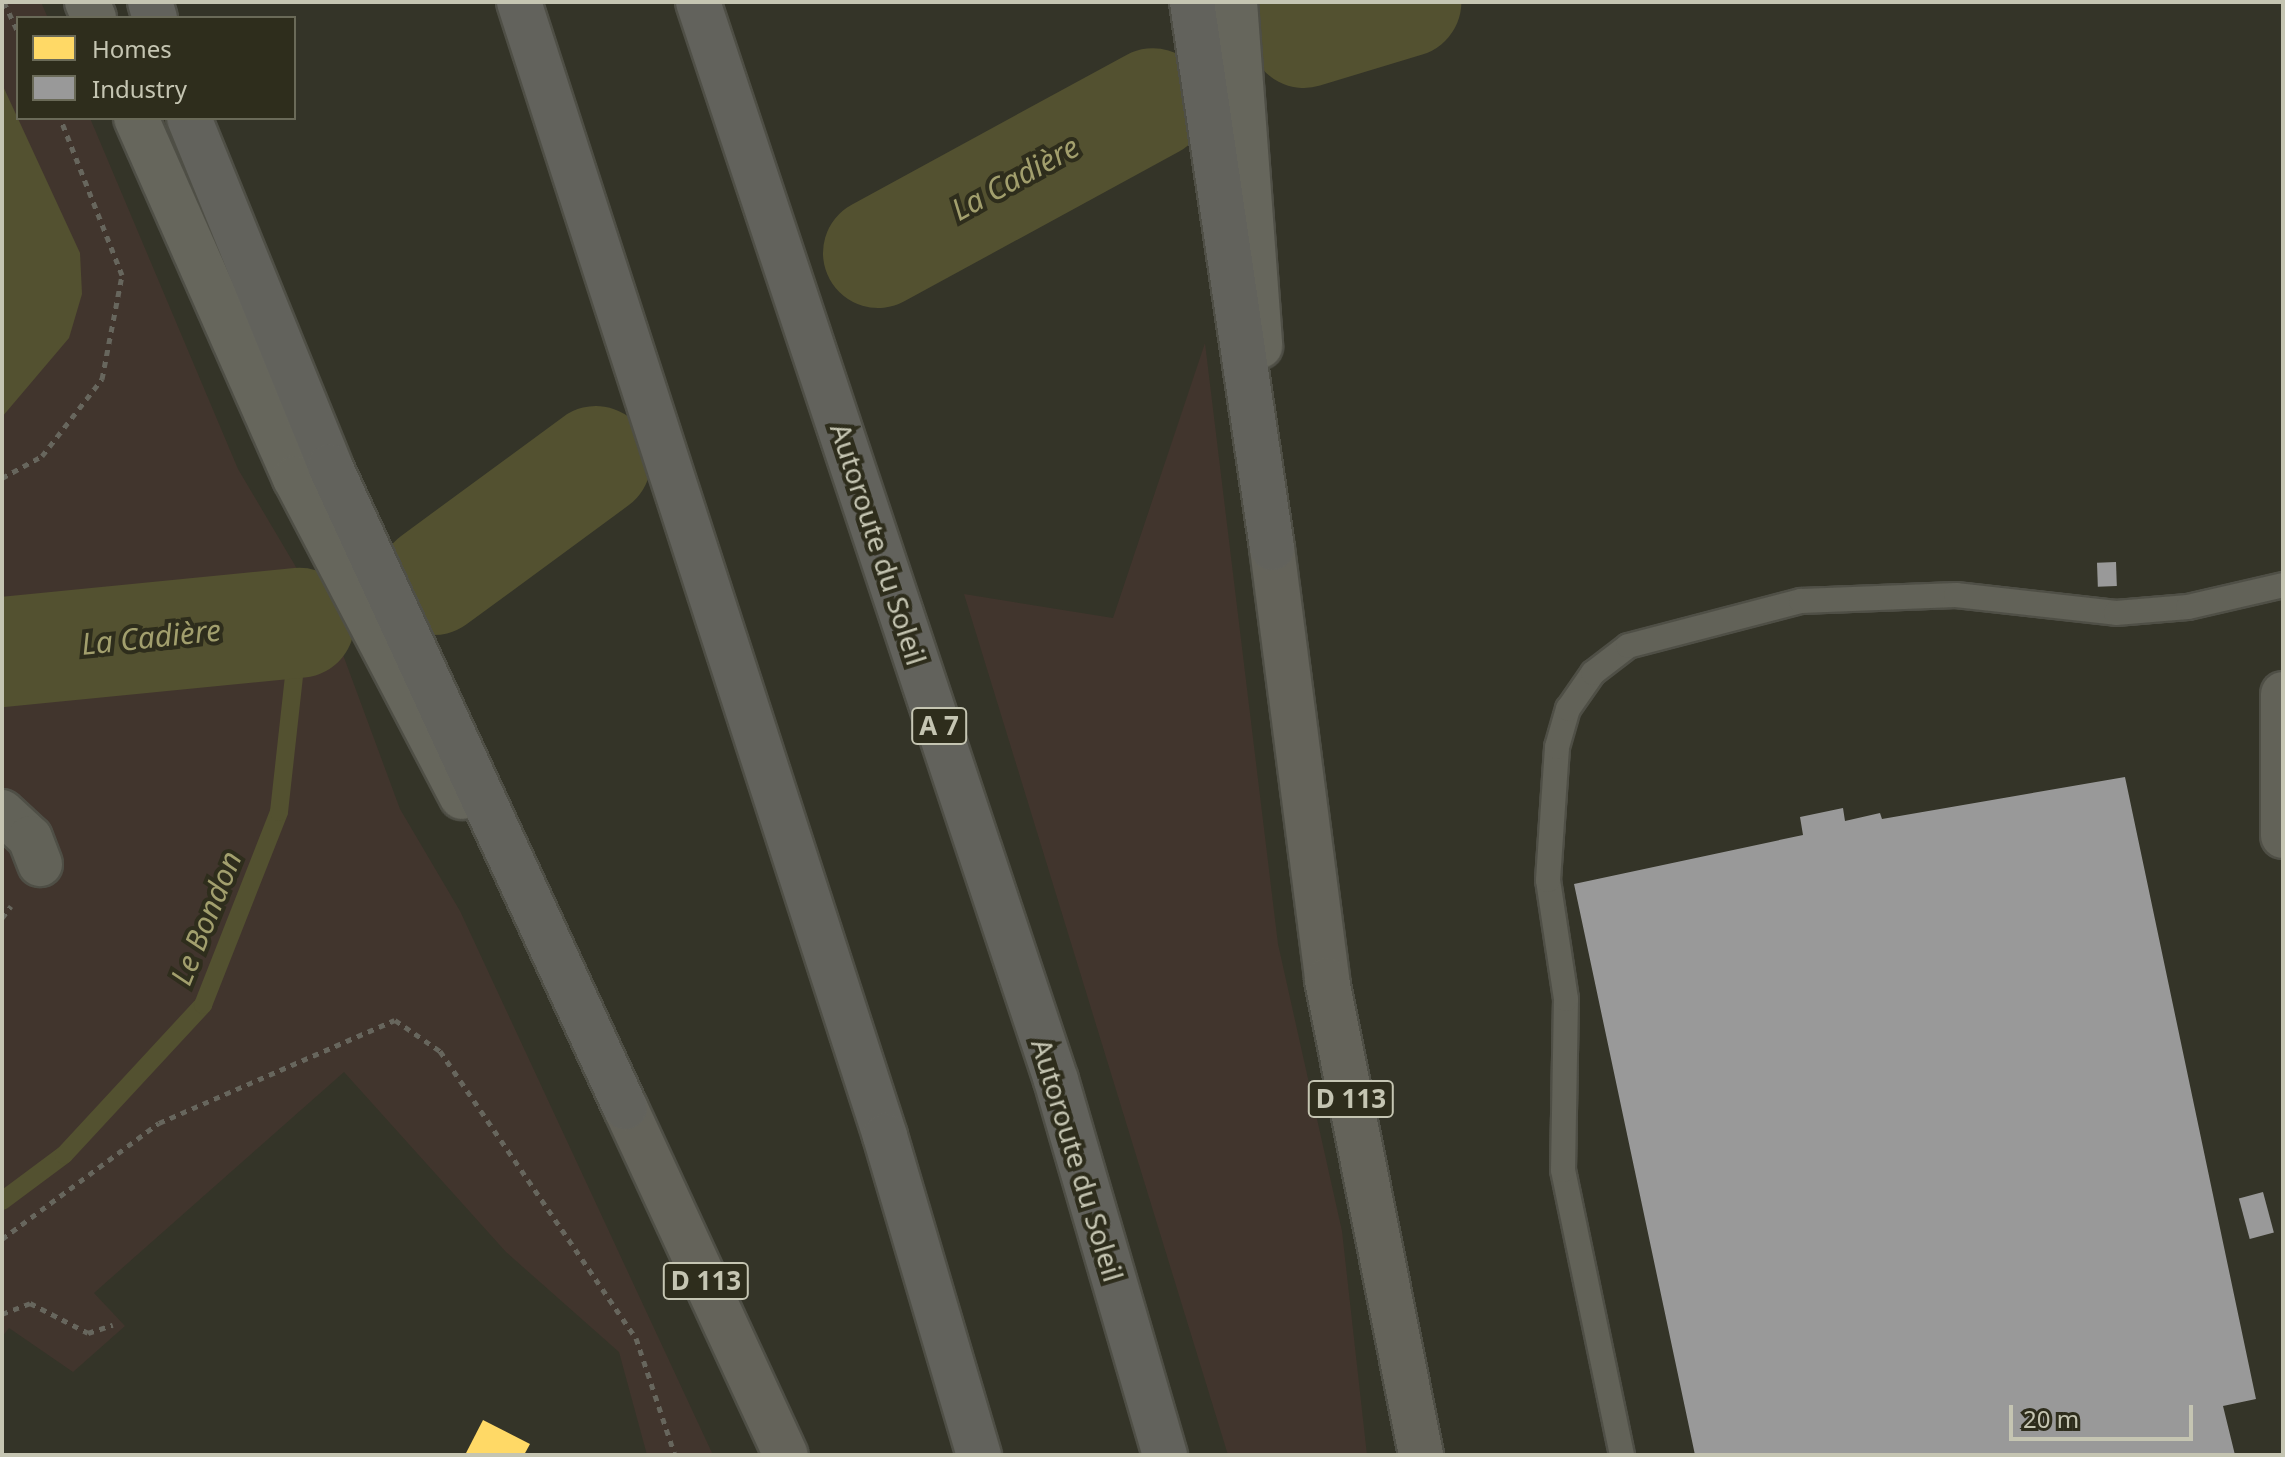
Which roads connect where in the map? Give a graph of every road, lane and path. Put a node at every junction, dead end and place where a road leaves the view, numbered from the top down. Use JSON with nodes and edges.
{"nodes":[{"id":1,"x":4,"y":2,"type":"edge"},
{"id":2,"x":519,"y":2,"type":"edge"},
{"id":3,"x":698,"y":2,"type":"edge"},
{"id":4,"x":1192,"y":2,"type":"edge"},
{"id":5,"x":1235,"y":2,"type":"edge"},
{"id":6,"x":16,"y":28,"type":"edge"},
{"id":7,"x":61,"y":120,"type":"edge"},
{"id":8,"x":137,"y":120,"type":"edge"},
{"id":9,"x":190,"y":120,"type":"edge"},
{"id":10,"x":2,"y":478,"type":"edge"},
{"id":11,"x":1272,"y":548,"type":"junction"},
{"id":12,"x":365,"y":581,"type":"junction"},
{"id":13,"x":2283,"y":585,"type":"edge"},
{"id":14,"x":2283,"y":694,"type":"edge"},
{"id":15,"x":2,"y":812,"type":"edge"},
{"id":16,"x":2283,"y":836,"type":"edge"},
{"id":17,"x":40,"y":864,"type":"dead end"},
{"id":18,"x":625,"y":1107,"type":"joint"},
{"id":19,"x":2,"y":1239,"type":"edge"},
{"id":20,"x":2,"y":1314,"type":"edge"},
{"id":21,"x":113,"y":1325,"type":"dead end"},
{"id":22,"x":675,"y":1455,"type":"edge"},
{"id":23,"x":786,"y":1455,"type":"edge"},
{"id":24,"x":979,"y":1455,"type":"edge"},
{"id":25,"x":1165,"y":1455,"type":"edge"},
{"id":26,"x":1421,"y":1455,"type":"edge"},
{"id":27,"x":1622,"y":1455,"type":"edge"}],
"edges":[{"from":1,"to":6,"type":"path"},
{"from":2,"to":24,"type":"highway"},
{"from":3,"to":25,"type":"highway","name":"Autoroute du Soleil","number":"A 7"},
{"from":4,"to":11,"type":"highway"},
{"from":5,"to":11,"type":"main road","number":"D 113"},
{"from":7,"to":10,"type":"path"},
{"from":8,"to":12,"type":"main road"},
{"from":9,"to":12,"type":"highway"},
{"from":11,"to":26,"type":"main road","number":"D 113"},
{"from":12,"to":18,"type":"highway"},
{"from":13,"to":27,"type":"lane"},
{"from":14,"to":16,"type":"street"},
{"from":15,"to":17,"type":"street"},
{"from":18,"to":23,"type":"main road","number":"D 113"},
{"from":19,"to":22,"type":"path"},
{"from":20,"to":21,"type":"path"}]}
